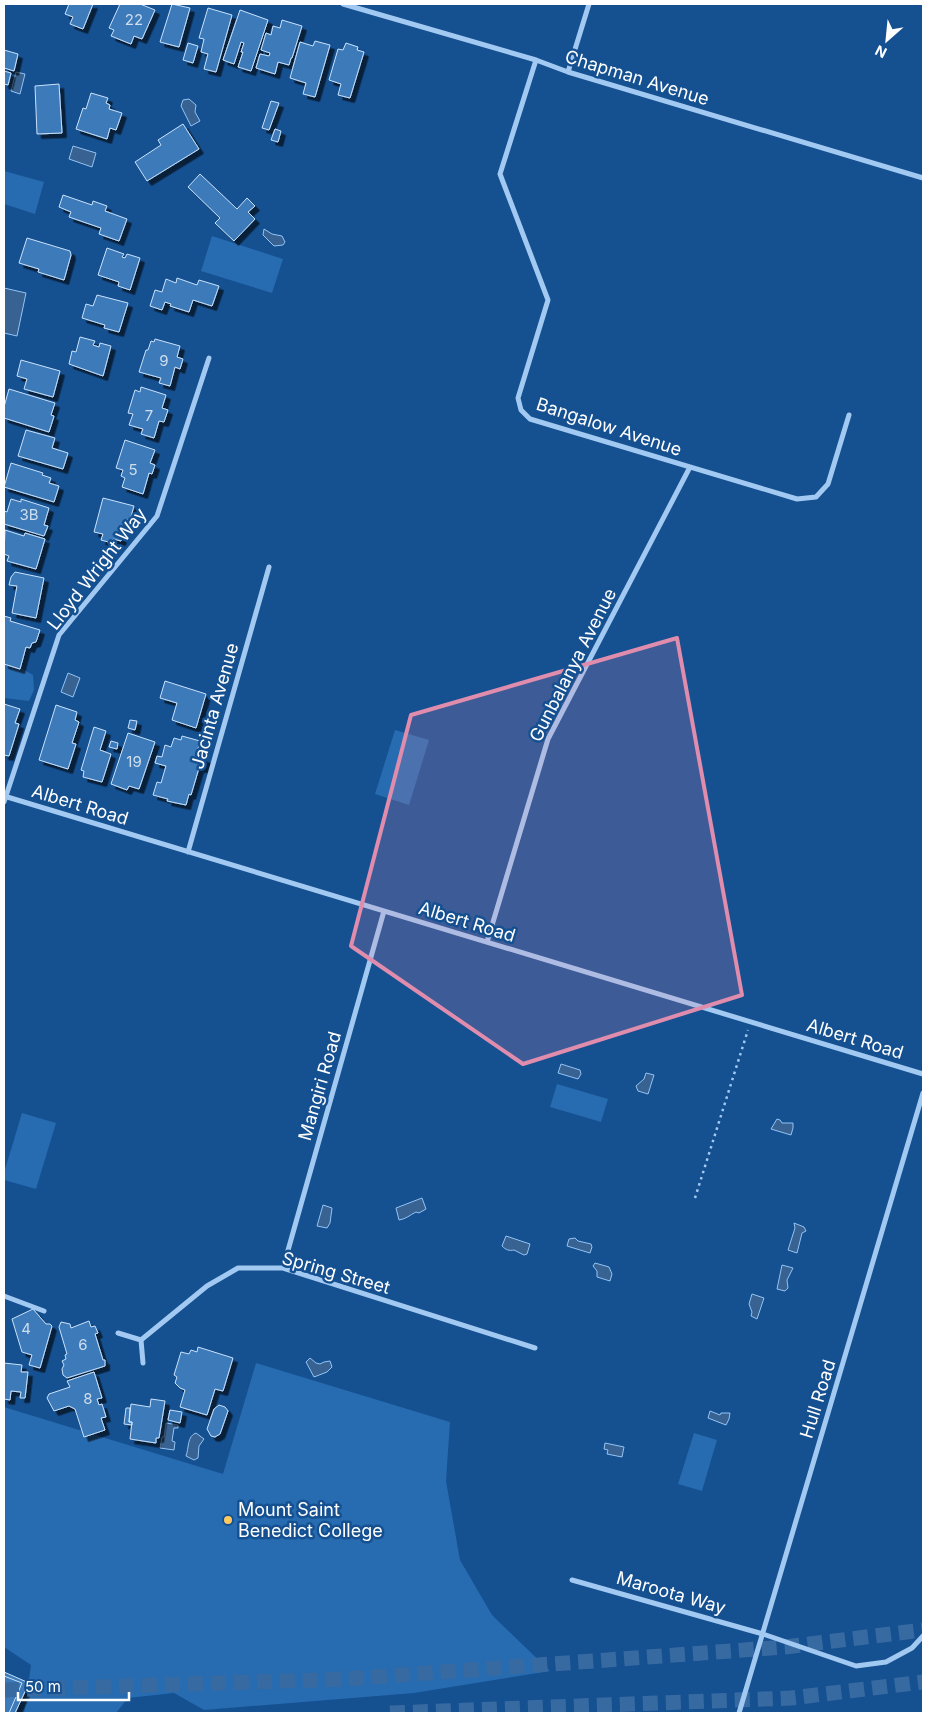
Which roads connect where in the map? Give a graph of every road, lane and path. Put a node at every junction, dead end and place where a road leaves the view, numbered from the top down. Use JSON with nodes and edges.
{"nodes":[{"id":1,"x":343,"y":4,"type":"edge"},
{"id":2,"x":589,"y":4,"type":"edge"},
{"id":3,"x":536,"y":60,"type":"junction"},
{"id":4,"x":568,"y":72,"type":"junction"},
{"id":5,"x":923,"y":178,"type":"edge"},
{"id":6,"x":210,"y":358,"type":"dead end"},
{"id":7,"x":849,"y":415,"type":"dead end"},
{"id":8,"x":690,"y":467,"type":"junction"},
{"id":9,"x":269,"y":567,"type":"dead end"},
{"id":10,"x":4,"y":798,"type":"edge"},
{"id":11,"x":188,"y":852,"type":"junction"},
{"id":12,"x":384,"y":911,"type":"junction"},
{"id":13,"x":487,"y":942,"type":"junction"},
{"id":14,"x":751,"y":1022,"type":"junction"},
{"id":15,"x":923,"y":1074,"type":"edge"},
{"id":16,"x":923,"y":1092,"type":"edge"},
{"id":17,"x":694,"y":1198,"type":"dead end"},
{"id":18,"x":283,"y":1268,"type":"junction"},
{"id":19,"x":4,"y":1296,"type":"edge"},
{"id":20,"x":44,"y":1311,"type":"dead end"},
{"id":21,"x":118,"y":1333,"type":"dead end"},
{"id":22,"x":141,"y":1340,"type":"junction"},
{"id":23,"x":535,"y":1348,"type":"dead end"},
{"id":24,"x":143,"y":1363,"type":"dead end"},
{"id":25,"x":572,"y":1580,"type":"dead end"},
{"id":26,"x":763,"y":1634,"type":"junction"},
{"id":27,"x":923,"y":1636,"type":"edge"},
{"id":28,"x":739,"y":1713,"type":"edge"}],
"edges":[{"from":1,"to":3,"type":"street","name":"Chapman Avenue"},
{"from":2,"to":4,"type":"street"},
{"from":3,"to":4,"type":"street","name":"Chapman Avenue"},
{"from":3,"to":8,"type":"street","name":"Bangalow Avenue"},
{"from":4,"to":5,"type":"street","name":"Chapman Avenue"},
{"from":6,"to":10,"type":"street","name":"Lloyd Wright Way"},
{"from":7,"to":8,"type":"street","name":"Bangalow Avenue"},
{"from":8,"to":13,"type":"street","name":"Gunbalanya Avenue"},
{"from":9,"to":11,"type":"street","name":"Jacinta Avenue"},
{"from":10,"to":11,"type":"street","name":"Albert Road"},
{"from":11,"to":12,"type":"street","name":"Albert Road"},
{"from":12,"to":13,"type":"street","name":"Albert Road"},
{"from":12,"to":18,"type":"street","name":"Mangiri Road"},
{"from":13,"to":14,"type":"street","name":"Albert Road"},
{"from":14,"to":15,"type":"street","name":"Albert Road"},
{"from":14,"to":17,"type":"path"},
{"from":16,"to":26,"type":"street","name":"Hull Road"},
{"from":18,"to":22,"type":"street","name":"Spring Street"},
{"from":18,"to":23,"type":"street","name":"Spring Street"},
{"from":19,"to":20,"type":"street"},
{"from":21,"to":22,"type":"street"},
{"from":22,"to":24,"type":"street"},
{"from":25,"to":26,"type":"street","name":"Maroota Way"},
{"from":26,"to":27,"type":"street","name":"Maroota Way"},
{"from":26,"to":28,"type":"street","name":"Hull Road"}]}
